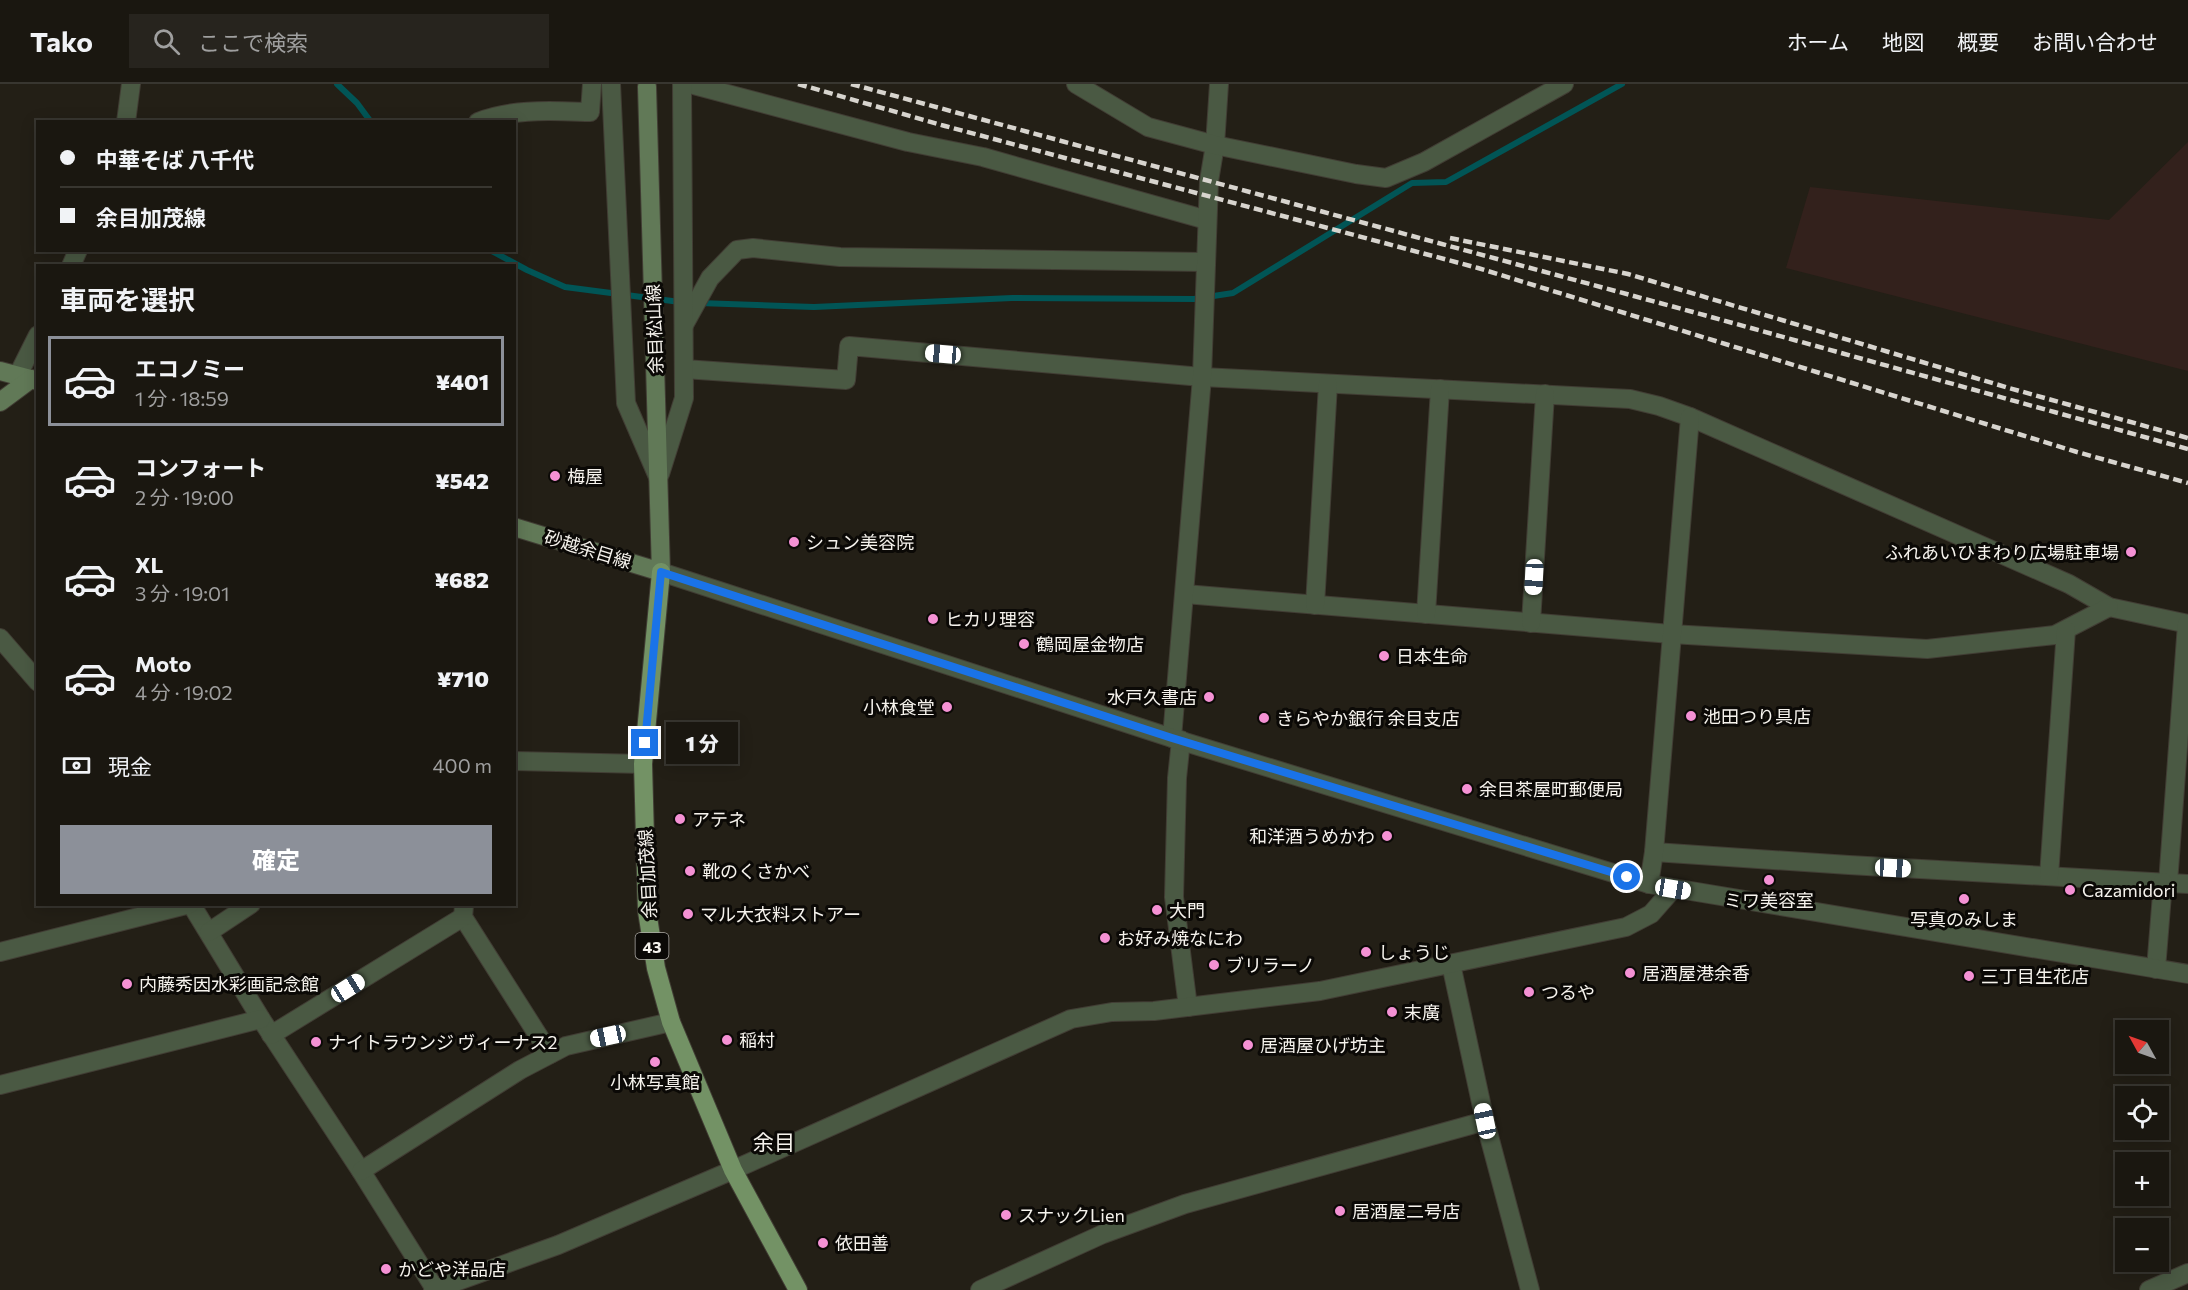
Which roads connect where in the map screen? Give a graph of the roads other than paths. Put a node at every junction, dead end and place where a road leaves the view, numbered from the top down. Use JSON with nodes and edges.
{"nodes":[{"id":1,"x":131,"y":84,"type":"edge"},
{"id":2,"x":592,"y":84,"type":"edge"},
{"id":3,"x":611,"y":84,"type":"edge"},
{"id":4,"x":682,"y":84,"type":"edge"},
{"id":5,"x":690,"y":84,"type":"edge"},
{"id":6,"x":1077,"y":84,"type":"edge"},
{"id":7,"x":1219,"y":84,"type":"edge"},
{"id":8,"x":1564,"y":84,"type":"edge"},
{"id":9,"x":647,"y":87,"type":"dead end"},
{"id":10,"x":126,"y":120,"type":"edge"},
{"id":11,"x":483,"y":120,"type":"edge"},
{"id":12,"x":1215,"y":145,"type":"junction"},
{"id":13,"x":1207,"y":220,"type":"junction"},
{"id":14,"x":1204,"y":262,"type":"junction"},
{"id":15,"x":684,"y":326,"type":"junction"},
{"id":16,"x":36,"y":345,"type":"edge"},
{"id":17,"x":684,"y":369,"type":"junction"},
{"id":18,"x":0,"y":371,"type":"edge"},
{"id":19,"x":1202,"y":377,"type":"junction"},
{"id":20,"x":29,"y":378,"type":"edge"},
{"id":21,"x":1328,"y":384,"type":"junction"},
{"id":22,"x":1440,"y":389,"type":"junction"},
{"id":23,"x":1545,"y":394,"type":"junction"},
{"id":24,"x":0,"y":402,"type":"edge"},
{"id":25,"x":1690,"y":417,"type":"junction"},
{"id":26,"x":658,"y":478,"type":"junction"},
{"id":27,"x":516,"y":528,"type":"edge"},
{"id":28,"x":661,"y":572,"type":"junction"},
{"id":29,"x":1185,"y":594,"type":"junction"},
{"id":30,"x":1315,"y":605,"type":"junction"},
{"id":31,"x":2109,"y":607,"type":"junction"},
{"id":32,"x":1426,"y":614,"type":"junction"},
{"id":33,"x":1531,"y":623,"type":"junction"},
{"id":34,"x":2187,"y":624,"type":"edge"},
{"id":35,"x":2066,"y":630,"type":"junction"},
{"id":36,"x":1671,"y":634,"type":"junction"},
{"id":37,"x":0,"y":638,"type":"edge"},
{"id":38,"x":36,"y":680,"type":"edge"},
{"id":39,"x":1177,"y":739,"type":"junction"},
{"id":40,"x":516,"y":761,"type":"edge"},
{"id":41,"x":644,"y":765,"type":"junction"},
{"id":42,"x":1654,"y":852,"type":"junction"},
{"id":43,"x":2049,"y":876,"type":"junction"},
{"id":44,"x":2166,"y":882,"type":"junction"},
{"id":45,"x":1649,"y":884,"type":"junction"},
{"id":46,"x":2188,"y":884,"type":"edge"},
{"id":47,"x":1673,"y":889,"type":"junction"},
{"id":48,"x":182,"y":906,"type":"edge"},
{"id":49,"x":191,"y":906,"type":"edge"},
{"id":50,"x":248,"y":906,"type":"edge"},
{"id":51,"x":464,"y":911,"type":"edge"},
{"id":52,"x":209,"y":932,"type":"junction"},
{"id":53,"x":0,"y":952,"type":"edge"},
{"id":54,"x":1451,"y":964,"type":"junction"},
{"id":55,"x":2156,"y":969,"type":"junction"},
{"id":56,"x":2188,"y":974,"type":"edge"},
{"id":57,"x":1188,"y":1007,"type":"junction"},
{"id":58,"x":261,"y":1019,"type":"junction"},
{"id":59,"x":671,"y":1022,"type":"junction"},
{"id":60,"x":271,"y":1035,"type":"junction"},
{"id":61,"x":550,"y":1054,"type":"junction"},
{"id":62,"x":0,"y":1086,"type":"edge"},
{"id":63,"x":1485,"y":1121,"type":"junction"},
{"id":64,"x":733,"y":1170,"type":"junction"},
{"id":65,"x":361,"y":1171,"type":"junction"},
{"id":66,"x":2188,"y":1273,"type":"edge"},
{"id":67,"x":434,"y":1290,"type":"edge"},
{"id":68,"x":798,"y":1290,"type":"edge"},
{"id":69,"x":980,"y":1290,"type":"edge"},
{"id":70,"x":1530,"y":1290,"type":"edge"},
{"id":71,"x":2149,"y":1290,"type":"edge"}],
"edges":[{"from":1,"to":10,"type":"street"},
{"from":2,"to":11,"type":"street"},
{"from":3,"to":26,"type":"street"},
{"from":4,"to":15,"type":"street"},
{"from":5,"to":13,"type":"street"},
{"from":6,"to":12,"type":"street"},
{"from":7,"to":12,"type":"street"},
{"from":8,"to":12,"type":"street"},
{"from":9,"to":26,"type":"main road","name":"余目松山線"},
{"from":12,"to":13,"type":"street"},
{"from":13,"to":14,"type":"street"},
{"from":14,"to":15,"type":"street"},
{"from":14,"to":19,"type":"street"},
{"from":15,"to":17,"type":"street"},
{"from":16,"to":20,"type":"street"},
{"from":17,"to":19,"type":"street"},
{"from":17,"to":26,"type":"street"},
{"from":18,"to":20,"type":"main road"},
{"from":19,"to":21,"type":"street"},
{"from":19,"to":29,"type":"street"},
{"from":20,"to":24,"type":"main road"},
{"from":21,"to":22,"type":"street"},
{"from":21,"to":30,"type":"street"},
{"from":22,"to":23,"type":"street"},
{"from":22,"to":32,"type":"street"},
{"from":23,"to":25,"type":"street"},
{"from":23,"to":33,"type":"street"},
{"from":25,"to":31,"type":"street"},
{"from":25,"to":36,"type":"street"},
{"from":26,"to":28,"type":"main road","name":"余目松山線"},
{"from":27,"to":28,"type":"main road","name":"砂越余目線"},
{"from":28,"to":39,"type":"street"},
{"from":28,"to":41,"type":"main road","name":"余目加茂線","number":"43"},
{"from":29,"to":30,"type":"street"},
{"from":29,"to":39,"type":"street"},
{"from":30,"to":32,"type":"street"},
{"from":31,"to":34,"type":"street"},
{"from":31,"to":35,"type":"street"},
{"from":32,"to":33,"type":"street"},
{"from":33,"to":36,"type":"street"},
{"from":34,"to":44,"type":"street"},
{"from":35,"to":36,"type":"street"},
{"from":35,"to":43,"type":"street"},
{"from":36,"to":42,"type":"street"},
{"from":37,"to":38,"type":"street"},
{"from":39,"to":45,"type":"street"},
{"from":39,"to":57,"type":"street"},
{"from":40,"to":41,"type":"street"},
{"from":41,"to":59,"type":"main road","name":"余目加茂線","number":"43"},
{"from":42,"to":43,"type":"street"},
{"from":42,"to":45,"type":"street"},
{"from":43,"to":44,"type":"street"},
{"from":44,"to":46,"type":"street"},
{"from":44,"to":55,"type":"street"},
{"from":45,"to":47,"type":"street"},
{"from":47,"to":54,"type":"street"},
{"from":47,"to":55,"type":"street"},
{"from":48,"to":53,"type":"street"},
{"from":49,"to":52,"type":"street"},
{"from":50,"to":52,"type":"street"},
{"from":51,"to":60,"type":"street"},
{"from":51,"to":61,"type":"street"},
{"from":52,"to":58,"type":"street"},
{"from":54,"to":57,"type":"street"},
{"from":54,"to":63,"type":"street"},
{"from":55,"to":56,"type":"street"},
{"from":57,"to":64,"type":"street"},
{"from":58,"to":60,"type":"street"},
{"from":58,"to":62,"type":"street"},
{"from":59,"to":61,"type":"street"},
{"from":59,"to":64,"type":"main road","name":"余目加茂線","number":"43"},
{"from":60,"to":65,"type":"street"},
{"from":61,"to":65,"type":"street"},
{"from":63,"to":69,"type":"street"},
{"from":63,"to":70,"type":"street"},
{"from":64,"to":67,"type":"street"},
{"from":64,"to":68,"type":"main road","name":"余目加茂線","number":"43"},
{"from":65,"to":67,"type":"street"},
{"from":66,"to":71,"type":"street"}]}
